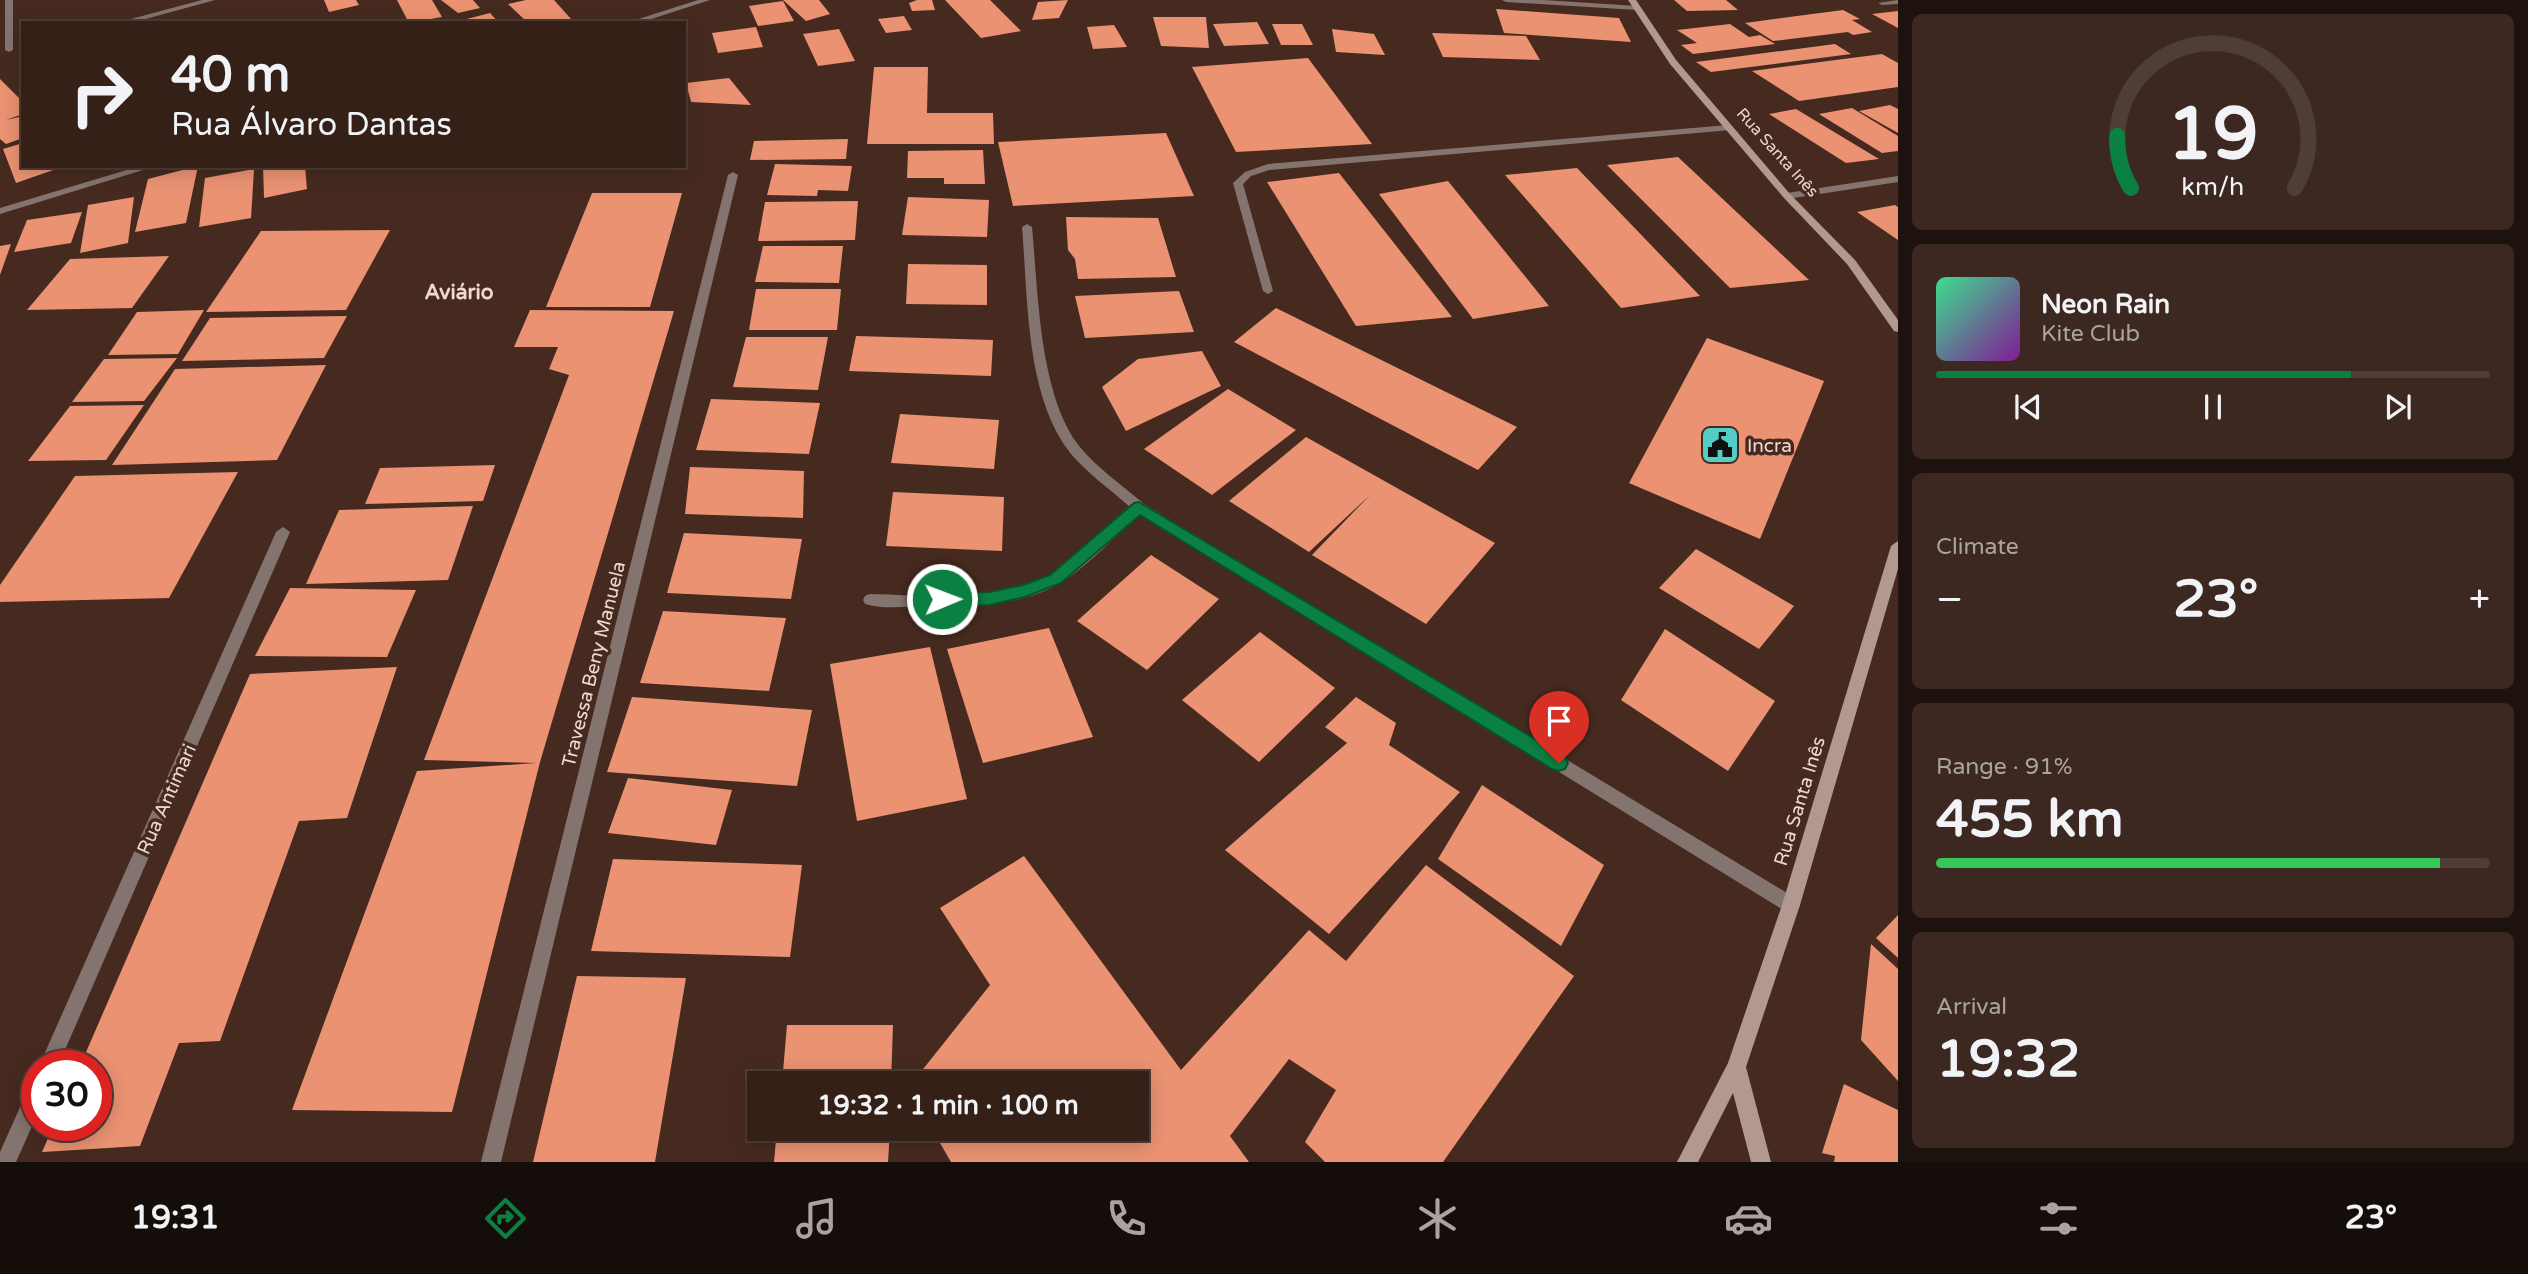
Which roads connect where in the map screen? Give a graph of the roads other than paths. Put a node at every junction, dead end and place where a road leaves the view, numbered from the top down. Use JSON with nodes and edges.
{"nodes":[{"id":1,"x":9,"y":0,"type":"edge"},
{"id":2,"x":211,"y":0,"type":"edge"},
{"id":3,"x":706,"y":0,"type":"edge"},
{"id":4,"x":1506,"y":0,"type":"edge"},
{"id":5,"x":0,"y":2,"type":"edge"},
{"id":6,"x":1898,"y":2,"type":"edge"},
{"id":7,"x":1635,"y":4,"type":"edge"},
{"id":8,"x":1882,"y":4,"type":"dead end"},
{"id":9,"x":128,"y":21,"type":"edge"},
{"id":10,"x":637,"y":21,"type":"edge"},
{"id":11,"x":21,"y":48,"type":"edge"},
{"id":12,"x":4,"y":52,"type":"edge"},
{"id":13,"x":1728,"y":128,"type":"junction"},
{"id":14,"x":144,"y":168,"type":"edge"},
{"id":15,"x":733,"y":175,"type":"dead end"},
{"id":16,"x":1898,"y":179,"type":"edge"},
{"id":17,"x":1787,"y":196,"type":"junction"},
{"id":18,"x":0,"y":211,"type":"edge"},
{"id":19,"x":1027,"y":227,"type":"dead end"},
{"id":20,"x":1268,"y":291,"type":"dead end"},
{"id":21,"x":1898,"y":328,"type":"edge"},
{"id":22,"x":1139,"y":507,"type":"junction"},
{"id":23,"x":283,"y":531,"type":"dead end"},
{"id":24,"x":1898,"y":546,"type":"edge"},
{"id":25,"x":870,"y":600,"type":"dead end"},
{"id":26,"x":1791,"y":905,"type":"junction"},
{"id":27,"x":55,"y":1050,"type":"edge"},
{"id":28,"x":1736,"y":1067,"type":"junction"},
{"id":29,"x":21,"y":1128,"type":"edge"},
{"id":30,"x":6,"y":1162,"type":"edge"},
{"id":31,"x":491,"y":1162,"type":"edge"},
{"id":32,"x":1687,"y":1162,"type":"edge"},
{"id":33,"x":1760,"y":1162,"type":"edge"}],
"edges":[{"from":1,"to":5,"type":"street"},
{"from":1,"to":12,"type":"street"},
{"from":2,"to":9,"type":"street"},
{"from":3,"to":10,"type":"street"},
{"from":4,"to":7,"type":"street"},
{"from":6,"to":8,"type":"street"},
{"from":7,"to":13,"type":"street","name":"Rua Santa Inês"},
{"from":11,"to":12,"type":"street"},
{"from":13,"to":17,"type":"street","name":"Rua Santa Inês"},
{"from":13,"to":20,"type":"street"},
{"from":14,"to":18,"type":"street"},
{"from":15,"to":31,"type":"street","name":"Travessa Beny Manuela"},
{"from":16,"to":17,"type":"street"},
{"from":17,"to":21,"type":"street","name":"Rua Santa Inês"},
{"from":19,"to":22,"type":"street"},
{"from":22,"to":25,"type":"street"},
{"from":22,"to":26,"type":"street"},
{"from":23,"to":27,"type":"street","name":"Rua Antimari"},
{"from":24,"to":26,"type":"street","name":"Rua Santa Inês"},
{"from":26,"to":28,"type":"street","name":"Rua Santa Inês"},
{"from":28,"to":32,"type":"street","name":"Rua Santa Inês"},
{"from":28,"to":33,"type":"street"},
{"from":29,"to":30,"type":"street"}]}
